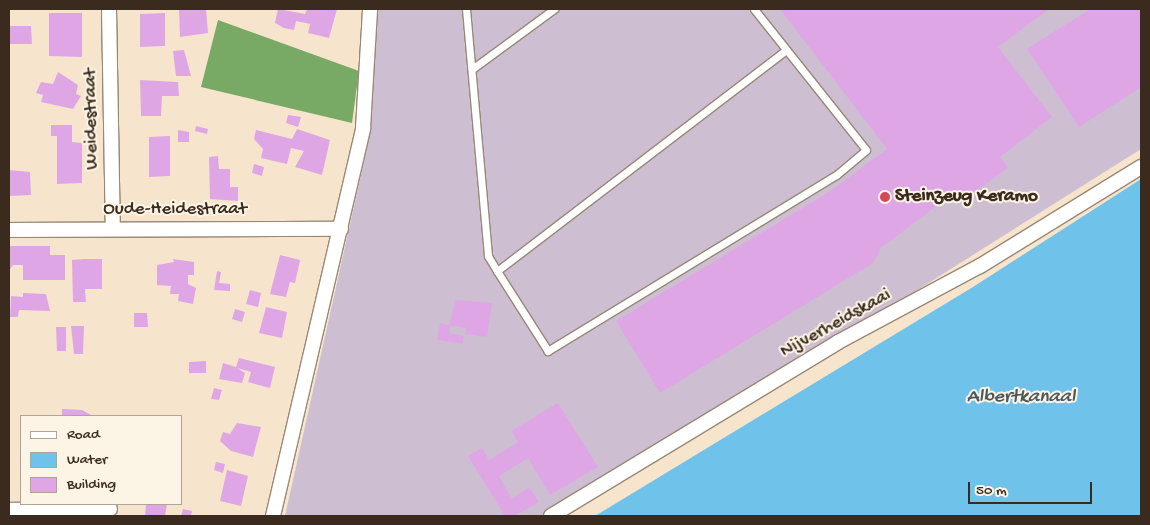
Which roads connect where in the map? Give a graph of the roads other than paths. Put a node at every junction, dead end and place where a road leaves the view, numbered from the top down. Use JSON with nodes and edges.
{"nodes":[{"id":1,"x":109,"y":9,"type":"edge"},
{"id":2,"x":370,"y":9,"type":"edge"},
{"id":3,"x":466,"y":9,"type":"edge"},
{"id":4,"x":554,"y":9,"type":"edge"},
{"id":5,"x":754,"y":9,"type":"edge"},
{"id":6,"x":785,"y":51,"type":"junction"},
{"id":7,"x":472,"y":70,"type":"junction"},
{"id":8,"x":1141,"y":167,"type":"edge"},
{"id":9,"x":113,"y":228,"type":"junction"},
{"id":10,"x":341,"y":228,"type":"junction"},
{"id":11,"x":9,"y":230,"type":"edge"},
{"id":12,"x":497,"y":271,"type":"junction"},
{"id":13,"x":110,"y":509,"type":"dead end"},
{"id":14,"x":9,"y":510,"type":"edge"},
{"id":15,"x":273,"y":516,"type":"edge"},
{"id":16,"x":551,"y":516,"type":"edge"}],
"edges":[{"from":1,"to":9,"type":"street","name":"Weidestraat"},
{"from":2,"to":10,"type":"street"},
{"from":3,"to":7,"type":"lane"},
{"from":4,"to":7,"type":"lane"},
{"from":5,"to":6,"type":"lane"},
{"from":6,"to":12,"type":"lane"},
{"from":6,"to":12,"type":"lane"},
{"from":7,"to":12,"type":"lane"},
{"from":8,"to":16,"type":"street","name":"Nijverheidskaai"},
{"from":9,"to":10,"type":"street","name":"Oude-Heidestraat"},
{"from":9,"to":11,"type":"street","name":"Oude-Heidestraat"},
{"from":10,"to":15,"type":"street"},
{"from":13,"to":14,"type":"street"}]}
